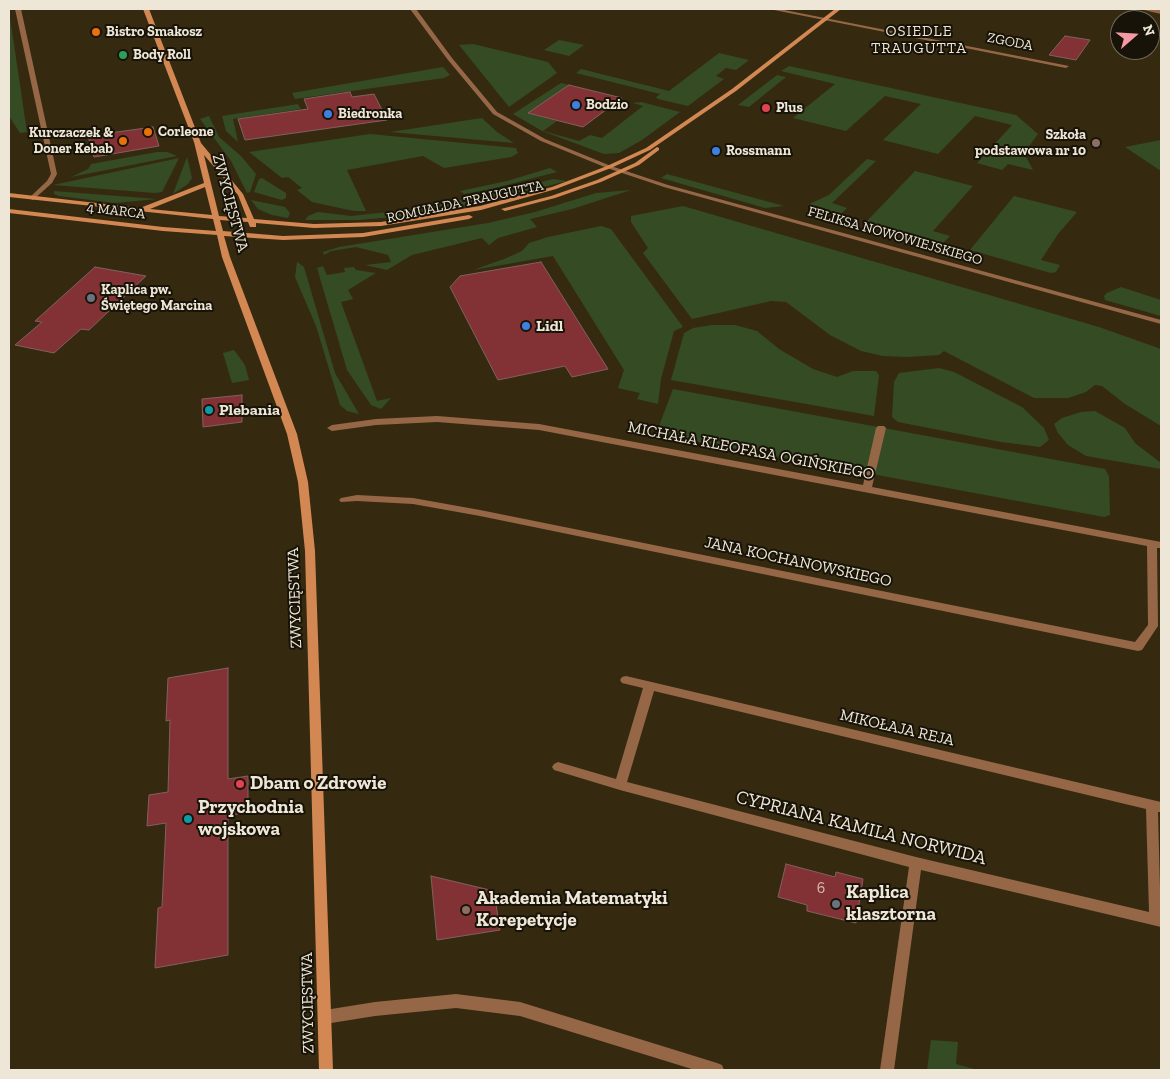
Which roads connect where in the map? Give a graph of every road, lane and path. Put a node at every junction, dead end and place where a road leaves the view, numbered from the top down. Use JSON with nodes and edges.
{"nodes":[{"id":1,"x":18,"y":9,"type":"edge"},
{"id":2,"x":146,"y":9,"type":"edge"},
{"id":3,"x":413,"y":9,"type":"edge"},
{"id":4,"x":772,"y":9,"type":"edge"},
{"id":5,"x":838,"y":9,"type":"edge"},
{"id":6,"x":1146,"y":9,"type":"edge"},
{"id":7,"x":1161,"y":12,"type":"edge"},
{"id":8,"x":824,"y":19,"type":"junction"},
{"id":9,"x":1066,"y":66,"type":"dead end"},
{"id":10,"x":668,"y":137,"type":"junction"},
{"id":11,"x":196,"y":142,"type":"junction"},
{"id":12,"x":609,"y":168,"type":"junction"},
{"id":13,"x":622,"y":171,"type":"junction"},
{"id":14,"x":207,"y":184,"type":"junction"},
{"id":15,"x":9,"y":195,"type":"edge"},
{"id":16,"x":33,"y":198,"type":"junction"},
{"id":17,"x":9,"y":210,"type":"edge"},
{"id":18,"x":140,"y":210,"type":"junction"},
{"id":19,"x":217,"y":218,"type":"junction"},
{"id":20,"x":251,"y":222,"type":"junction"},
{"id":21,"x":220,"y":235,"type":"junction"},
{"id":22,"x":257,"y":237,"type":"junction"},
{"id":23,"x":1161,"y":322,"type":"edge"},
{"id":24,"x":332,"y":428,"type":"dead end"},
{"id":25,"x":881,"y":428,"type":"dead end"},
{"id":26,"x":867,"y":488,"type":"junction"},
{"id":27,"x":344,"y":500,"type":"dead end"},
{"id":28,"x":1157,"y":544,"type":"edge"},
{"id":29,"x":626,"y":680,"type":"dead end"},
{"id":30,"x":649,"y":687,"type":"junction"},
{"id":31,"x":558,"y":767,"type":"dead end"},
{"id":32,"x":620,"y":785,"type":"junction"},
{"id":33,"x":1157,"y":806,"type":"edge"},
{"id":34,"x":916,"y":863,"type":"junction"},
{"id":35,"x":1158,"y":920,"type":"edge"},
{"id":36,"x":325,"y":1017,"type":"junction"},
{"id":37,"x":326,"y":1070,"type":"edge"},
{"id":38,"x":717,"y":1070,"type":"edge"},
{"id":39,"x":887,"y":1070,"type":"edge"}],
"edges":[{"from":1,"to":16,"type":"street"},
{"from":2,"to":11,"type":"main road","name":"ZWYCIĘSTWA"},
{"from":3,"to":12,"type":"street","name":"FELIKSA NOWOWIEJSKIEGO"},
{"from":4,"to":8,"type":"street","name":"ZGODA"},
{"from":5,"to":8,"type":"main road","name":"ROMUALDA TRAUGUTTA"},
{"from":6,"to":7,"type":"street"},
{"from":8,"to":9,"type":"street","name":"ZGODA"},
{"from":8,"to":10,"type":"main road","name":"ROMUALDA TRAUGUTTA"},
{"from":10,"to":12,"type":"main road","name":"ROMUALDA TRAUGUTTA"},
{"from":10,"to":13,"type":"main road","name":"ROMUALDA TRAUGUTTA"},
{"from":11,"to":14,"type":"main road","name":"ZWYCIĘSTWA"},
{"from":11,"to":20,"type":"main road","name":"ZWYCIĘSTWA"},
{"from":12,"to":13,"type":"street","name":"FELIKSA NOWOWIEJSKIEGO"},
{"from":12,"to":20,"type":"main road","name":"ROMUALDA TRAUGUTTA"},
{"from":13,"to":22,"type":"main road","name":"ROMUALDA TRAUGUTTA"},
{"from":13,"to":23,"type":"street","name":"FELIKSA NOWOWIEJSKIEGO"},
{"from":14,"to":18,"type":"main road"},
{"from":14,"to":19,"type":"main road","name":"ZWYCIĘSTWA"},
{"from":15,"to":16,"type":"main road","name":"4 MARCA"},
{"from":16,"to":18,"type":"main road","name":"4 MARCA"},
{"from":17,"to":21,"type":"main road","name":"4 MARCA"},
{"from":18,"to":19,"type":"main road","name":"4 MARCA"},
{"from":19,"to":20,"type":"main road","name":"ROMUALDA TRAUGUTTA"},
{"from":19,"to":21,"type":"main road","name":"ZWYCIĘSTWA"},
{"from":20,"to":22,"type":"main road","name":"ZWYCIĘSTWA"},
{"from":21,"to":22,"type":"main road","name":"ROMUALDA TRAUGUTTA"},
{"from":21,"to":36,"type":"main road","name":"ZWYCIĘSTWA"},
{"from":24,"to":26,"type":"street","name":"MICHAŁA KLEOFASA OGIŃSKIEGO"},
{"from":25,"to":26,"type":"street"},
{"from":26,"to":28,"type":"street","name":"MICHAŁA KLEOFASA OGIŃSKIEGO"},
{"from":27,"to":28,"type":"street","name":"JANA KOCHANOWSKIEGO"},
{"from":29,"to":30,"type":"street","name":"MIKOŁAJA REJA"},
{"from":30,"to":32,"type":"street"},
{"from":30,"to":33,"type":"street","name":"MIKOŁAJA REJA"},
{"from":31,"to":32,"type":"street","name":"CYPRIANA KAMILA NORWIDA"},
{"from":32,"to":34,"type":"street","name":"CYPRIANA KAMILA NORWIDA"},
{"from":33,"to":35,"type":"street","name":"CYPRIANA KAMILA NORWIDA"},
{"from":34,"to":35,"type":"street","name":"CYPRIANA KAMILA NORWIDA"},
{"from":34,"to":39,"type":"street"},
{"from":36,"to":37,"type":"main road","name":"ZWYCIĘSTWA"},
{"from":36,"to":38,"type":"street"}]}
